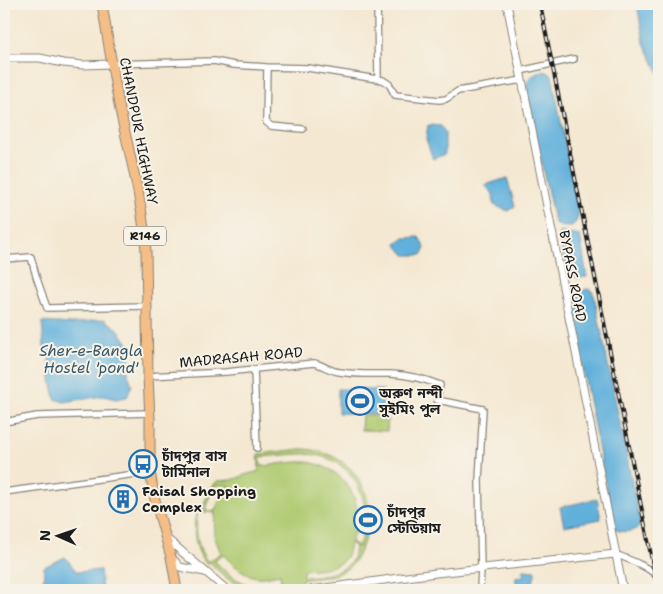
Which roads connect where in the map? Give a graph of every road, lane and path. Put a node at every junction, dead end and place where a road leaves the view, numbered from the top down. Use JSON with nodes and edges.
{"nodes":[{"id":1,"x":102,"y":4,"type":"edge"},
{"id":2,"x":377,"y":4,"type":"edge"},
{"id":3,"x":507,"y":4,"type":"edge"},
{"id":4,"x":4,"y":58,"type":"edge"},
{"id":5,"x":574,"y":59,"type":"dead end"},
{"id":6,"x":112,"y":64,"type":"junction"},
{"id":7,"x":267,"y":67,"type":"junction"},
{"id":8,"x":520,"y":71,"type":"junction"},
{"id":9,"x":378,"y":79,"type":"junction"},
{"id":10,"x":522,"y":80,"type":"junction"},
{"id":11,"x":303,"y":129,"type":"dead end"},
{"id":12,"x":4,"y":260,"type":"edge"},
{"id":13,"x":147,"y":306,"type":"junction"},
{"id":14,"x":254,"y":369,"type":"junction"},
{"id":15,"x":148,"y":376,"type":"junction"},
{"id":16,"x":150,"y":414,"type":"junction"},
{"id":17,"x":4,"y":422,"type":"edge"},
{"id":18,"x":256,"y":448,"type":"dead end"},
{"id":19,"x":150,"y":472,"type":"junction"},
{"id":20,"x":4,"y":492,"type":"edge"},
{"id":21,"x":167,"y":539,"type":"junction"},
{"id":22,"x":615,"y":554,"type":"junction"},
{"id":23,"x":171,"y":556,"type":"junction"},
{"id":24,"x":480,"y":568,"type":"junction"},
{"id":25,"x":205,"y":572,"type":"junction"},
{"id":26,"x":659,"y":578,"type":"edge"},
{"id":27,"x":177,"y":590,"type":"edge"},
{"id":28,"x":227,"y":590,"type":"edge"},
{"id":29,"x":311,"y":590,"type":"edge"},
{"id":30,"x":480,"y":590,"type":"edge"},
{"id":31,"x":623,"y":590,"type":"edge"}],
"edges":[{"from":1,"to":6,"type":"main road","name":"CHANDPUR HIGHWAY","number":"R146"},
{"from":2,"to":9,"type":"street"},
{"from":3,"to":8,"type":"street","name":"BYPASS ROAD"},
{"from":4,"to":6,"type":"street"},
{"from":5,"to":8,"type":"street"},
{"from":6,"to":7,"type":"street"},
{"from":6,"to":13,"type":"main road","name":"CHANDPUR HIGHWAY","number":"R146"},
{"from":7,"to":9,"type":"street"},
{"from":7,"to":11,"type":"street"},
{"from":8,"to":10,"type":"street","name":"BYPASS ROAD"},
{"from":9,"to":10,"type":"street"},
{"from":10,"to":22,"type":"street","name":"BYPASS ROAD"},
{"from":12,"to":13,"type":"street"},
{"from":13,"to":15,"type":"main road","name":"CHANDPUR HIGHWAY","number":"R146"},
{"from":14,"to":15,"type":"street","name":"MADRASAH ROAD"},
{"from":14,"to":18,"type":"street"},
{"from":14,"to":24,"type":"street","name":"MADRASAH ROAD"},
{"from":15,"to":16,"type":"main road","name":"CHANDPUR HIGHWAY","number":"R146"},
{"from":16,"to":17,"type":"street"},
{"from":16,"to":19,"type":"main road","name":"CHANDPUR HIGHWAY","number":"R146"},
{"from":19,"to":20,"type":"street"},
{"from":19,"to":21,"type":"main road","name":"CHANDPUR HIGHWAY","number":"R146"},
{"from":21,"to":23,"type":"main road","name":"CHANDPUR HIGHWAY","number":"R146"},
{"from":21,"to":25,"type":"street"},
{"from":22,"to":24,"type":"street"},
{"from":22,"to":26,"type":"street"},
{"from":22,"to":31,"type":"street","name":"BYPASS ROAD"},
{"from":23,"to":25,"type":"street"},
{"from":23,"to":27,"type":"main road","name":"CHANDPUR HIGHWAY","number":"R146"},
{"from":24,"to":29,"type":"street"},
{"from":24,"to":30,"type":"street"},
{"from":25,"to":28,"type":"street"}]}
